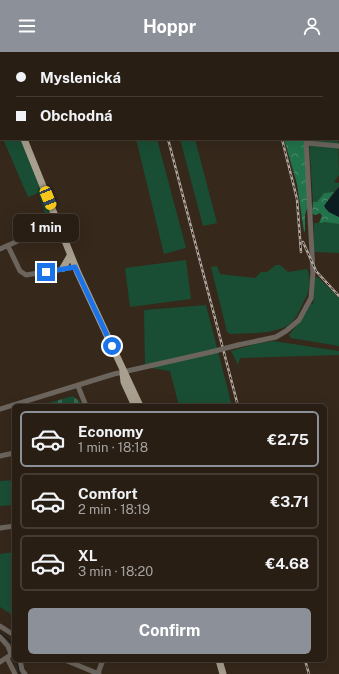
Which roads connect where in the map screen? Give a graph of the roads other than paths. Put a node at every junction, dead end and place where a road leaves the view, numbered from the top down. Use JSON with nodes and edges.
{"nodes":[{"id":1,"x":24,"y":140,"type":"edge"},
{"id":2,"x":307,"y":141,"type":"edge"},
{"id":3,"x":339,"y":146,"type":"edge"},
{"id":4,"x":58,"y":223,"type":"junction"},
{"id":5,"x":8,"y":246,"type":"junction"},
{"id":6,"x":0,"y":249,"type":"edge"},
{"id":7,"x":70,"y":256,"type":"junction"},
{"id":8,"x":65,"y":268,"type":"junction"},
{"id":9,"x":76,"y":270,"type":"junction"},
{"id":10,"x":123,"y":373,"type":"junction"},
{"id":11,"x":78,"y":386,"type":"junction"},
{"id":12,"x":17,"y":404,"type":"edge"},
{"id":13,"x":85,"y":404,"type":"edge"},
{"id":14,"x":134,"y":404,"type":"edge"},
{"id":15,"x":139,"y":404,"type":"edge"},
{"id":16,"x":12,"y":405,"type":"edge"},
{"id":17,"x":0,"y":409,"type":"edge"},
{"id":18,"x":12,"y":453,"type":"edge"},
{"id":19,"x":0,"y":456,"type":"edge"},
{"id":20,"x":12,"y":526,"type":"edge"},
{"id":21,"x":0,"y":528,"type":"edge"},
{"id":22,"x":0,"y":626,"type":"edge"},
{"id":23,"x":12,"y":634,"type":"edge"},
{"id":24,"x":0,"y":637,"type":"edge"},
{"id":25,"x":11,"y":655,"type":"edge"},
{"id":26,"x":0,"y":662,"type":"edge"},
{"id":27,"x":12,"y":662,"type":"edge"},
{"id":28,"x":20,"y":662,"type":"edge"},
{"id":29,"x":70,"y":662,"type":"edge"},
{"id":30,"x":103,"y":662,"type":"edge"},
{"id":31,"x":215,"y":662,"type":"edge"},
{"id":32,"x":220,"y":662,"type":"edge"},
{"id":33,"x":15,"y":674,"type":"edge"},
{"id":34,"x":25,"y":674,"type":"edge"},
{"id":35,"x":98,"y":674,"type":"edge"},
{"id":36,"x":218,"y":674,"type":"edge"},
{"id":37,"x":223,"y":674,"type":"edge"}],
"edges":[{"from":1,"to":4,"type":"main road"},
{"from":2,"to":3,"type":"street"},
{"from":2,"to":10,"type":"street","bridge":true},
{"from":4,"to":5,"type":"street"},
{"from":4,"to":7,"type":"main road"},
{"from":5,"to":6,"type":"street"},
{"from":5,"to":8,"type":"street"},
{"from":7,"to":8,"type":"main road"},
{"from":7,"to":9,"type":"main road"},
{"from":8,"to":9,"type":"main road"},
{"from":9,"to":10,"type":"main road"},
{"from":10,"to":11,"type":"street"},
{"from":10,"to":14,"type":"main road"},
{"from":10,"to":15,"type":"main road"},
{"from":11,"to":12,"type":"street"},
{"from":11,"to":13,"type":"street"},
{"from":16,"to":17,"type":"street"},
{"from":18,"to":19,"type":"street"},
{"from":20,"to":21,"type":"street"},
{"from":22,"to":23,"type":"street"},
{"from":24,"to":25,"type":"street"},
{"from":25,"to":26,"type":"street"},
{"from":27,"to":33,"type":"street"},
{"from":28,"to":34,"type":"street"},
{"from":29,"to":35,"type":"street"},
{"from":30,"to":35,"type":"street"},
{"from":31,"to":36,"type":"main road"},
{"from":32,"to":37,"type":"main road"}]}
